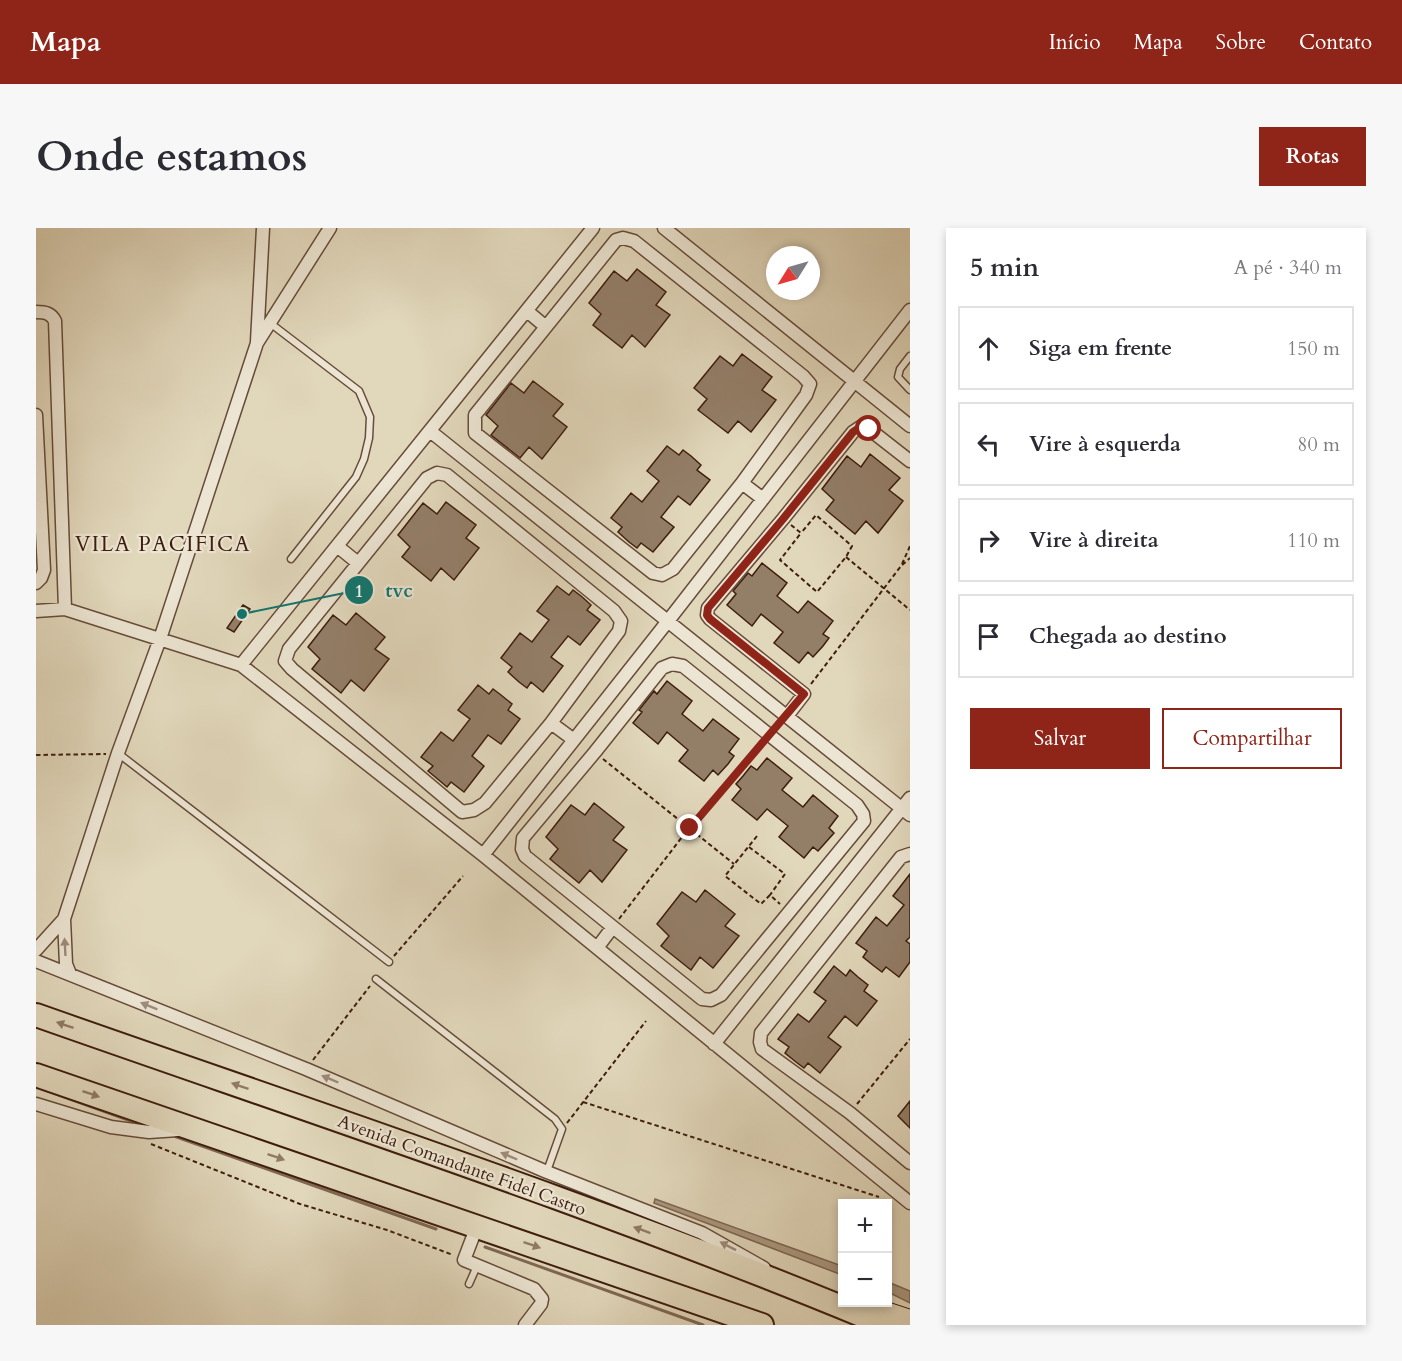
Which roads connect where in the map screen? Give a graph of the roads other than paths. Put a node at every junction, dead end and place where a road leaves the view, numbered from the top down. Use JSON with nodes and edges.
{"nodes":[{"id":1,"x":263,"y":228,"type":"edge"},
{"id":2,"x":330,"y":228,"type":"edge"},
{"id":3,"x":593,"y":228,"type":"edge"},
{"id":4,"x":664,"y":228,"type":"edge"},
{"id":5,"x":526,"y":311,"type":"junction"},
{"id":6,"x":36,"y":312,"type":"edge"},
{"id":7,"x":909,"y":312,"type":"edge"},
{"id":8,"x":269,"y":323,"type":"junction"},
{"id":9,"x":546,"y":327,"type":"junction"},
{"id":10,"x":257,"y":343,"type":"junction"},
{"id":11,"x":910,"y":356,"type":"edge"},
{"id":12,"x":853,"y":382,"type":"junction"},
{"id":13,"x":910,"y":390,"type":"edge"},
{"id":14,"x":36,"y":415,"type":"edge"},
{"id":15,"x":910,"y":426,"type":"edge"},
{"id":16,"x":430,"y":431,"type":"junction"},
{"id":17,"x":910,"y":460,"type":"edge"},
{"id":18,"x":61,"y":461,"type":"junction"},
{"id":19,"x":38,"y":462,"type":"junction"},
{"id":20,"x":742,"y":483,"type":"junction"},
{"id":21,"x":763,"y":499,"type":"junction"},
{"id":22,"x":337,"y":546,"type":"junction"},
{"id":23,"x":291,"y":559,"type":"dead end"},
{"id":24,"x":358,"y":563,"type":"junction"},
{"id":25,"x":36,"y":583,"type":"edge"},
{"id":26,"x":65,"y":609,"type":"junction"},
{"id":27,"x":36,"y":610,"type":"edge"},
{"id":28,"x":668,"y":621,"type":"junction"},
{"id":29,"x":160,"y":639,"type":"junction"},
{"id":30,"x":241,"y":665,"type":"junction"},
{"id":31,"x":786,"y":716,"type":"junction"},
{"id":32,"x":551,"y":723,"type":"junction"},
{"id":33,"x":574,"y":740,"type":"junction"},
{"id":34,"x":118,"y":753,"type":"junction"},
{"id":35,"x":910,"y":798,"type":"edge"},
{"id":36,"x":906,"y":812,"type":"edge"},
{"id":37,"x":910,"y":854,"type":"edge"},
{"id":38,"x":483,"y":855,"type":"junction"},
{"id":39,"x":64,"y":919,"type":"junction"},
{"id":40,"x":612,"y":928,"type":"junction"},
{"id":41,"x":597,"y":948,"type":"junction"},
{"id":42,"x":36,"y":950,"type":"edge"},
{"id":43,"x":36,"y":961,"type":"edge"},
{"id":44,"x":389,"y":962,"type":"road end"},
{"id":45,"x":70,"y":974,"type":"junction"},
{"id":46,"x":376,"y":979,"type":"road end"},
{"id":47,"x":36,"y":1015,"type":"edge"},
{"id":48,"x":714,"y":1044,"type":"junction"},
{"id":49,"x":36,"y":1075,"type":"edge"},
{"id":50,"x":36,"y":1104,"type":"edge"},
{"id":51,"x":192,"y":1128,"type":"junction"},
{"id":52,"x":910,"y":1163,"type":"edge"},
{"id":53,"x":547,"y":1172,"type":"junction"},
{"id":54,"x":910,"y":1203,"type":"edge"},
{"id":55,"x":477,"y":1226,"type":"junction"},
{"id":56,"x":477,"y":1266,"type":"junction"},
{"id":57,"x":775,"y":1280,"type":"junction"},
{"id":58,"x":469,"y":1284,"type":"dead end"},
{"id":59,"x":838,"y":1298,"type":"edge"},
{"id":60,"x":870,"y":1307,"type":"edge"},
{"id":61,"x":910,"y":1320,"type":"edge"},
{"id":62,"x":525,"y":1325,"type":"edge"},
{"id":63,"x":761,"y":1325,"type":"edge"},
{"id":64,"x":885,"y":1325,"type":"edge"}],
"edges":[{"from":1,"to":10,"type":"street"},
{"from":2,"to":8,"type":"street"},
{"from":3,"to":5,"type":"street"},
{"from":4,"to":12,"type":"street"},
{"from":5,"to":9,"type":"street"},
{"from":5,"to":16,"type":"street"},
{"from":6,"to":18,"type":"street"},
{"from":7,"to":12,"type":"street"},
{"from":8,"to":10,"type":"street"},
{"from":8,"to":23,"type":"lane"},
{"from":9,"to":20,"type":"street"},
{"from":9,"to":20,"type":"street"},
{"from":10,"to":29,"type":"street"},
{"from":11,"to":13,"type":"lane"},
{"from":12,"to":15,"type":"street"},
{"from":12,"to":21,"type":"street"},
{"from":14,"to":19,"type":"street"},
{"from":16,"to":22,"type":"street"},
{"from":16,"to":28,"type":"street"},
{"from":17,"to":31,"type":"street"},
{"from":18,"to":19,"type":"street"},
{"from":18,"to":26,"type":"street"},
{"from":19,"to":25,"type":"street"},
{"from":20,"to":21,"type":"street"},
{"from":21,"to":28,"type":"street"},
{"from":22,"to":24,"type":"street"},
{"from":22,"to":30,"type":"street"},
{"from":24,"to":32,"type":"street"},
{"from":24,"to":32,"type":"street"},
{"from":26,"to":27,"type":"street"},
{"from":26,"to":29,"type":"street"},
{"from":28,"to":31,"type":"street"},
{"from":28,"to":33,"type":"street"},
{"from":29,"to":30,"type":"street"},
{"from":29,"to":34,"type":"street"},
{"from":30,"to":38,"type":"street"},
{"from":31,"to":36,"type":"street"},
{"from":32,"to":33,"type":"street"},
{"from":33,"to":38,"type":"street"},
{"from":34,"to":39,"type":"street"},
{"from":34,"to":44,"type":"lane"},
{"from":35,"to":36,"type":"street"},
{"from":36,"to":48,"type":"street"},
{"from":37,"to":52,"type":"street"},
{"from":38,"to":41,"type":"street"},
{"from":39,"to":42,"type":"street"},
{"from":45,"to":39,"type":"street","one_way":true},
{"from":40,"to":40,"type":"street"},
{"from":40,"to":41,"type":"street"},
{"from":41,"to":48,"type":"street"},
{"from":43,"to":45,"type":"street"},
{"from":53,"to":45,"type":"street","one_way":true},
{"from":46,"to":53,"type":"lane"},
{"from":57,"to":47,"type":"highway","name":"Avenida Comandante Fidel Castro","one_way":true},
{"from":48,"to":54,"type":"street"},
{"from":49,"to":51,"type":"highway","one_way":true},
{"from":50,"to":51,"type":"street"},
{"from":51,"to":55,"type":"highway","one_way":true},
{"from":57,"to":53,"type":"street","one_way":true},
{"from":55,"to":56,"type":"street"},
{"from":55,"to":63,"type":"highway","one_way":true},
{"from":56,"to":58,"type":"lane"},
{"from":56,"to":62,"type":"street"},
{"from":57,"to":59,"type":"main road"},
{"from":57,"to":64,"type":"highway","name":"Avenida Comandante Fidel Castro"},
{"from":60,"to":61,"type":"main road"}]}
